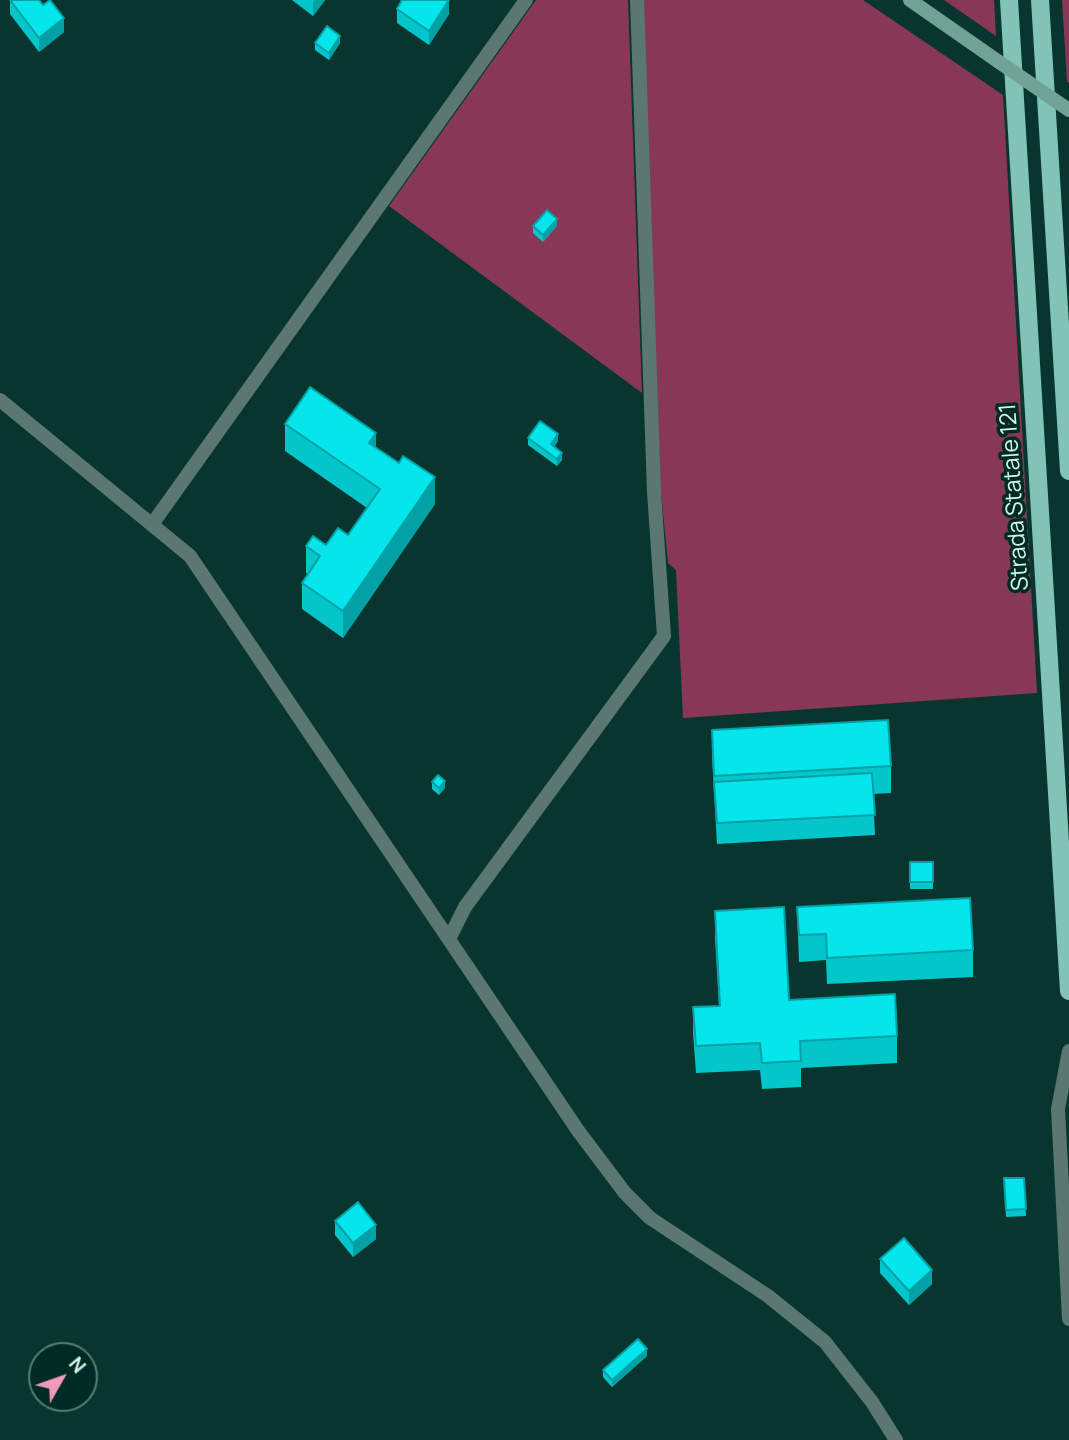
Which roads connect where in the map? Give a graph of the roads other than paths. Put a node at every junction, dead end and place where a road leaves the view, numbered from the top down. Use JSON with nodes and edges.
{"nodes":[{"id":1,"x":527,"y":0,"type":"edge"},
{"id":2,"x":637,"y":0,"type":"edge"},
{"id":3,"x":910,"y":0,"type":"edge"},
{"id":4,"x":1009,"y":0,"type":"edge"},
{"id":5,"x":1040,"y":0,"type":"edge"},
{"id":6,"x":1069,"y":110,"type":"edge"},
{"id":7,"x":0,"y":400,"type":"edge"},
{"id":8,"x":1069,"y":471,"type":"edge"},
{"id":9,"x":153,"y":523,"type":"junction"},
{"id":10,"x":449,"y":939,"type":"junction"},
{"id":11,"x":1069,"y":992,"type":"edge"},
{"id":12,"x":1069,"y":1051,"type":"edge"},
{"id":13,"x":1069,"y":1319,"type":"edge"},
{"id":14,"x":896,"y":1440,"type":"edge"}],
"edges":[{"from":1,"to":9,"type":"street"},
{"from":2,"to":10,"type":"street"},
{"from":3,"to":6,"type":"main road","bridge":true},
{"from":4,"to":11,"type":"main road","name":"Strada Statale 121"},
{"from":5,"to":8,"type":"main road"},
{"from":7,"to":9,"type":"street"},
{"from":9,"to":10,"type":"street"},
{"from":10,"to":14,"type":"street"},
{"from":12,"to":13,"type":"street"}]}
